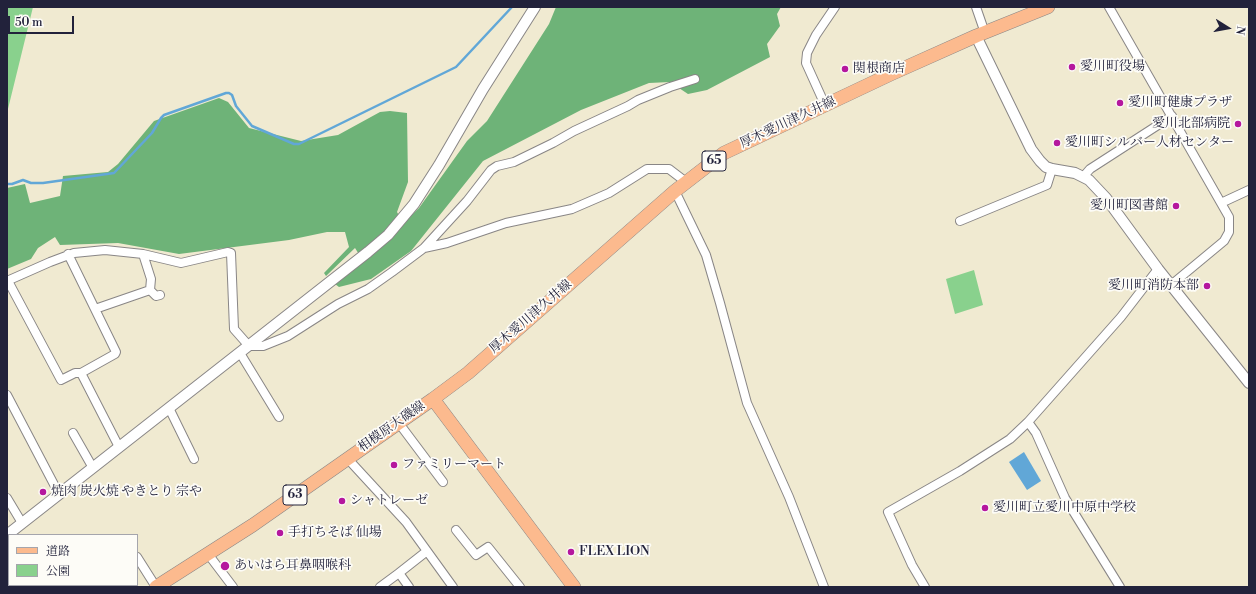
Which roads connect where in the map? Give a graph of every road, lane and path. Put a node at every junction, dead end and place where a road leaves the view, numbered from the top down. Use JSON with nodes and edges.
{"nodes":[{"id":1,"x":535,"y":7,"type":"edge"},
{"id":2,"x":835,"y":7,"type":"edge"},
{"id":3,"x":976,"y":7,"type":"edge"},
{"id":4,"x":1048,"y":7,"type":"edge"},
{"id":5,"x":1109,"y":7,"type":"edge"},
{"id":6,"x":980,"y":34,"type":"junction"},
{"id":7,"x":695,"y":79,"type":"dead end"},
{"id":8,"x":825,"y":105,"type":"junction"},
{"id":9,"x":1172,"y":116,"type":"junction"},
{"id":10,"x":1052,"y":169,"type":"junction"},
{"id":11,"x":1083,"y":177,"type":"junction"},
{"id":12,"x":686,"y":182,"type":"junction"},
{"id":13,"x":1249,"y":190,"type":"edge"},
{"id":14,"x":675,"y":191,"type":"junction"},
{"id":15,"x":1221,"y":203,"type":"junction"},
{"id":16,"x":960,"y":221,"type":"dead end"},
{"id":17,"x":424,"y":248,"type":"junction"},
{"id":18,"x":68,"y":254,"type":"junction"},
{"id":19,"x":143,"y":254,"type":"junction"},
{"id":20,"x":1158,"y":269,"type":"junction"},
{"id":21,"x":7,"y":281,"type":"edge"},
{"id":22,"x":1171,"y":285,"type":"junction"},
{"id":23,"x":150,"y":290,"type":"junction"},
{"id":24,"x":160,"y":295,"type":"dead end"},
{"id":25,"x":95,"y":309,"type":"junction"},
{"id":26,"x":249,"y":346,"type":"junction"},
{"id":27,"x":240,"y":353,"type":"junction"},
{"id":28,"x":81,"y":373,"type":"junction"},
{"id":29,"x":1249,"y":383,"type":"edge"},
{"id":30,"x":7,"y":395,"type":"edge"},
{"id":31,"x":433,"y":399,"type":"junction"},
{"id":32,"x":169,"y":408,"type":"junction"},
{"id":33,"x":279,"y":417,"type":"dead end"},
{"id":34,"x":398,"y":422,"type":"junction"},
{"id":35,"x":1028,"y":422,"type":"junction"},
{"id":36,"x":73,"y":433,"type":"dead end"},
{"id":37,"x":119,"y":448,"type":"junction"},
{"id":38,"x":194,"y":453,"type":"dead end"},
{"id":39,"x":347,"y":458,"type":"junction"},
{"id":40,"x":93,"y":468,"type":"junction"},
{"id":41,"x":443,"y":482,"type":"dead end"},
{"id":42,"x":59,"y":494,"type":"junction"},
{"id":43,"x":7,"y":498,"type":"edge"},
{"id":44,"x":22,"y":523,"type":"junction"},
{"id":45,"x":456,"y":530,"type":"dead end"},
{"id":46,"x":8,"y":534,"type":"edge"},
{"id":47,"x":427,"y":551,"type":"junction"},
{"id":48,"x":208,"y":554,"type":"junction"},
{"id":49,"x":476,"y":555,"type":"junction"},
{"id":50,"x":138,"y":559,"type":"edge"},
{"id":51,"x":469,"y":561,"type":"dead end"},
{"id":52,"x":399,"y":573,"type":"junction"},
{"id":53,"x":156,"y":587,"type":"edge"},
{"id":54,"x":233,"y":587,"type":"edge"},
{"id":55,"x":380,"y":587,"type":"edge"},
{"id":56,"x":409,"y":587,"type":"edge"},
{"id":57,"x":452,"y":587,"type":"edge"},
{"id":58,"x":520,"y":587,"type":"edge"},
{"id":59,"x":574,"y":587,"type":"edge"},
{"id":60,"x":824,"y":587,"type":"edge"},
{"id":61,"x":925,"y":587,"type":"edge"},
{"id":62,"x":1120,"y":587,"type":"edge"}],
"edges":[{"from":1,"to":26,"type":"street"},
{"from":2,"to":8,"type":"street"},
{"from":3,"to":6,"type":"street"},
{"from":4,"to":6,"type":"main road","name":"厚木愛川津久井線","number":"65"},
{"from":5,"to":9,"type":"street"},
{"from":6,"to":8,"type":"main road","name":"厚木愛川津久井線","number":"65"},
{"from":6,"to":10,"type":"street"},
{"from":7,"to":17,"type":"street"},
{"from":8,"to":12,"type":"main road","name":"厚木愛川津久井線","number":"65"},
{"from":9,"to":11,"type":"street"},
{"from":9,"to":15,"type":"street"},
{"from":10,"to":11,"type":"street"},
{"from":10,"to":16,"type":"street"},
{"from":11,"to":20,"type":"street"},
{"from":12,"to":14,"type":"main road","name":"厚木愛川津久井線","number":"65"},
{"from":12,"to":17,"type":"street"},
{"from":13,"to":15,"type":"street"},
{"from":14,"to":31,"type":"main road","name":"厚木愛川津久井線","number":"65"},
{"from":14,"to":60,"type":"street"},
{"from":15,"to":22,"type":"street"},
{"from":17,"to":26,"type":"street"},
{"from":18,"to":19,"type":"street"},
{"from":18,"to":21,"type":"street"},
{"from":18,"to":25,"type":"street"},
{"from":19,"to":23,"type":"street"},
{"from":19,"to":26,"type":"street"},
{"from":20,"to":22,"type":"street"},
{"from":20,"to":35,"type":"street"},
{"from":21,"to":28,"type":"street"},
{"from":22,"to":29,"type":"street"},
{"from":23,"to":24,"type":"street"},
{"from":23,"to":25,"type":"street"},
{"from":25,"to":28,"type":"street"},
{"from":26,"to":27,"type":"street"},
{"from":27,"to":32,"type":"street"},
{"from":27,"to":33,"type":"street"},
{"from":28,"to":37,"type":"street"},
{"from":30,"to":42,"type":"street"},
{"from":31,"to":34,"type":"main road","name":"相模原大磯線","number":"63"},
{"from":31,"to":59,"type":"main road","name":"相模原大磯線"},
{"from":32,"to":37,"type":"street"},
{"from":32,"to":38,"type":"street"},
{"from":34,"to":39,"type":"main road","name":"相模原大磯線","number":"63"},
{"from":34,"to":41,"type":"street"},
{"from":35,"to":61,"type":"street"},
{"from":35,"to":62,"type":"street"},
{"from":36,"to":40,"type":"street"},
{"from":37,"to":40,"type":"street"},
{"from":39,"to":47,"type":"street"},
{"from":39,"to":48,"type":"main road","name":"相模原大磯線","number":"63"},
{"from":40,"to":42,"type":"street"},
{"from":42,"to":44,"type":"street"},
{"from":43,"to":44,"type":"street"},
{"from":44,"to":46,"type":"street"},
{"from":45,"to":49,"type":"street"},
{"from":47,"to":52,"type":"street"},
{"from":47,"to":57,"type":"street"},
{"from":48,"to":53,"type":"main road","name":"相模原大磯線","number":"63"},
{"from":48,"to":54,"type":"street"},
{"from":49,"to":51,"type":"street"},
{"from":49,"to":58,"type":"street"},
{"from":50,"to":53,"type":"street"},
{"from":52,"to":55,"type":"street"},
{"from":52,"to":56,"type":"street"}]}
